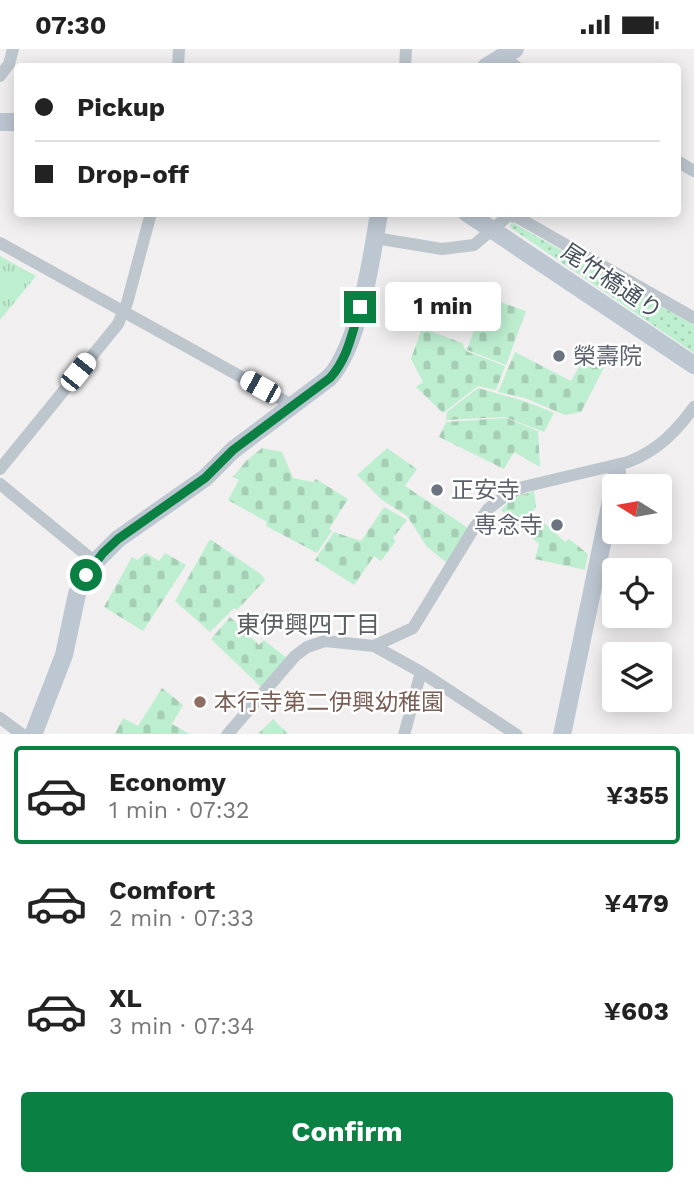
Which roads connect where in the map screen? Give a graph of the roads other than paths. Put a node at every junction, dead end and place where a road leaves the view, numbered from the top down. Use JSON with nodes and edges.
{"nodes":[{"id":1,"x":13,"y":49,"type":"edge"},
{"id":2,"x":0,"y":76,"type":"edge"},
{"id":3,"x":149,"y":217,"type":"edge"},
{"id":4,"x":378,"y":217,"type":"edge"},
{"id":5,"x":473,"y":217,"type":"edge"},
{"id":6,"x":508,"y":217,"type":"edge"},
{"id":7,"x":517,"y":217,"type":"edge"},
{"id":8,"x":493,"y":230,"type":"junction"},
{"id":9,"x":375,"y":238,"type":"junction"},
{"id":10,"x":0,"y":243,"type":"edge"},
{"id":11,"x":124,"y":311,"type":"junction"},
{"id":12,"x":694,"y":318,"type":"edge"},
{"id":13,"x":694,"y":365,"type":"edge"},
{"id":14,"x":292,"y":405,"type":"junction"},
{"id":15,"x":694,"y":407,"type":"edge"},
{"id":16,"x":617,"y":468,"type":"junction"},
{"id":17,"x":0,"y":470,"type":"edge"},
{"id":18,"x":0,"y":484,"type":"edge"},
{"id":19,"x":95,"y":562,"type":"junction"},
{"id":20,"x":374,"y":646,"type":"junction"},
{"id":21,"x":421,"y":672,"type":"junction"},
{"id":22,"x":0,"y":718,"type":"edge"},
{"id":23,"x":23,"y":734,"type":"edge"},
{"id":24,"x":33,"y":734,"type":"edge"},
{"id":25,"x":227,"y":734,"type":"edge"},
{"id":26,"x":404,"y":734,"type":"edge"},
{"id":27,"x":517,"y":734,"type":"edge"},
{"id":28,"x":562,"y":734,"type":"edge"}],
"edges":[{"from":1,"to":2,"type":"street"},
{"from":3,"to":11,"type":"street"},
{"from":4,"to":9,"type":"street"},
{"from":5,"to":8,"type":"street","name":"尾竹橋通り"},
{"from":6,"to":8,"type":"street"},
{"from":7,"to":12,"type":"street"},
{"from":8,"to":9,"type":"street"},
{"from":8,"to":13,"type":"street","name":"尾竹橋通り"},
{"from":9,"to":14,"type":"street"},
{"from":10,"to":11,"type":"street"},
{"from":11,"to":14,"type":"street"},
{"from":11,"to":17,"type":"street"},
{"from":14,"to":19,"type":"street"},
{"from":15,"to":16,"type":"street"},
{"from":16,"to":20,"type":"street"},
{"from":16,"to":28,"type":"street"},
{"from":18,"to":19,"type":"street"},
{"from":19,"to":24,"type":"street"},
{"from":20,"to":21,"type":"street"},
{"from":20,"to":25,"type":"street"},
{"from":21,"to":26,"type":"street"},
{"from":21,"to":27,"type":"street"},
{"from":22,"to":23,"type":"street"}]}
